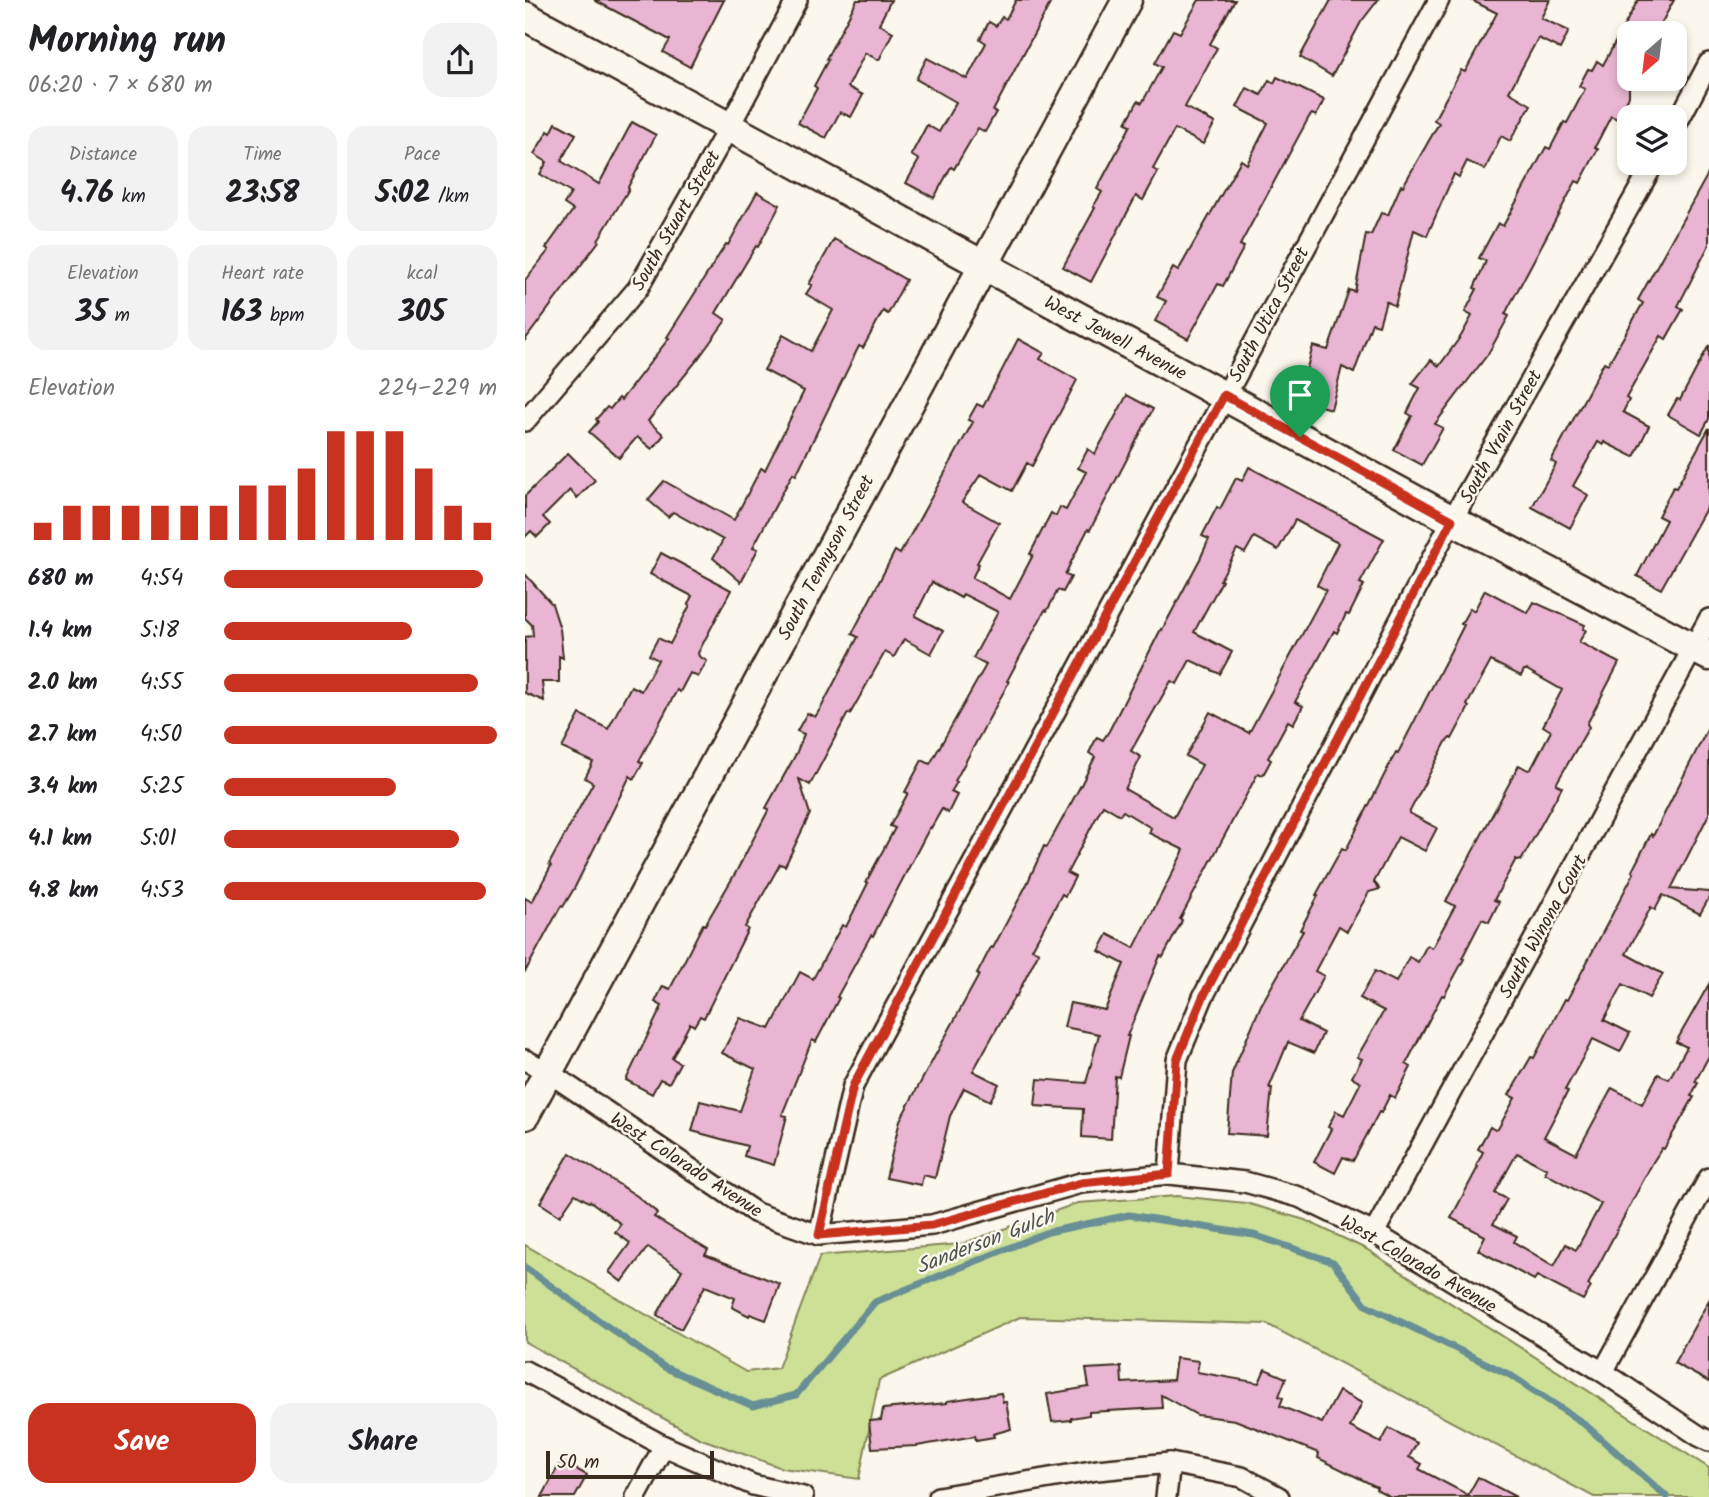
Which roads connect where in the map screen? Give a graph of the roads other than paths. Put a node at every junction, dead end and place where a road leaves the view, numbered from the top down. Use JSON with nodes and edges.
{"nodes":[{"id":1,"x":797,"y":0,"type":"edge"},
{"id":2,"x":1127,"y":0,"type":"edge"},
{"id":3,"x":1439,"y":0,"type":"edge"},
{"id":4,"x":525,"y":16,"type":"edge"},
{"id":5,"x":1709,"y":63,"type":"edge"},
{"id":6,"x":1687,"y":105,"type":"edge"},
{"id":7,"x":729,"y":127,"type":"junction"},
{"id":8,"x":1647,"y":175,"type":"edge"},
{"id":9,"x":983,"y":265,"type":"junction"},
{"id":10,"x":1224,"y":395,"type":"junction"},
{"id":11,"x":525,"y":421,"type":"edge"},
{"id":12,"x":1452,"y":520,"type":"junction"},
{"id":13,"x":1709,"y":619,"type":"edge"},
{"id":14,"x":1702,"y":652,"type":"edge"},
{"id":15,"x":536,"y":1066,"type":"edge"},
{"id":16,"x":525,"y":1115,"type":"edge"},
{"id":17,"x":1169,"y":1174,"type":"junction"},
{"id":18,"x":1709,"y":1178,"type":"edge"},
{"id":19,"x":1374,"y":1233,"type":"junction"},
{"id":20,"x":819,"y":1235,"type":"junction"},
{"id":21,"x":525,"y":1371,"type":"edge"},
{"id":22,"x":1603,"y":1372,"type":"junction"},
{"id":23,"x":1709,"y":1441,"type":"edge"},
{"id":24,"x":664,"y":1446,"type":"junction"},
{"id":25,"x":1170,"y":1463,"type":"junction"},
{"id":26,"x":636,"y":1497,"type":"edge"},
{"id":27,"x":803,"y":1497,"type":"edge"},
{"id":28,"x":938,"y":1497,"type":"edge"},
{"id":29,"x":1166,"y":1497,"type":"edge"},
{"id":30,"x":1279,"y":1497,"type":"edge"}],
"edges":[{"from":1,"to":7,"type":"street","name":"South Stuart Street"},
{"from":2,"to":9,"type":"main road","name":"South Tennyson Street"},
{"from":3,"to":10,"type":"street","name":"South Utica Street"},
{"from":4,"to":7,"type":"main road","name":"West Jewell Avenue"},
{"from":5,"to":6,"type":"street"},
{"from":7,"to":9,"type":"main road","name":"West Jewell Avenue"},
{"from":7,"to":11,"type":"street","name":"South Stuart Street"},
{"from":8,"to":12,"type":"street","name":"South Vrain Street"},
{"from":9,"to":10,"type":"main road","name":"West Jewell Avenue"},
{"from":9,"to":15,"type":"main road","name":"South Tennyson Street"},
{"from":10,"to":12,"type":"main road","name":"West Jewell Avenue"},
{"from":10,"to":20,"type":"street","name":"South Utica Street"},
{"from":12,"to":14,"type":"main road","name":"West Jewell Avenue"},
{"from":12,"to":17,"type":"street","name":"South Vrain Street"},
{"from":13,"to":14,"type":"street","name":"South Winona Court"},
{"from":14,"to":19,"type":"street","name":"South Winona Court"},
{"from":15,"to":16,"type":"main road","name":"South Tennyson Street"},
{"from":15,"to":20,"type":"street","name":"West Colorado Avenue"},
{"from":17,"to":19,"type":"street","name":"West Colorado Avenue"},
{"from":17,"to":20,"type":"street","name":"West Colorado Avenue"},
{"from":18,"to":22,"type":"street"},
{"from":19,"to":22,"type":"street","name":"West Colorado Avenue"},
{"from":21,"to":24,"type":"street"},
{"from":22,"to":23,"type":"street","name":"West Colorado Avenue"},
{"from":24,"to":26,"type":"street"},
{"from":24,"to":27,"type":"street"},
{"from":25,"to":28,"type":"street"},
{"from":25,"to":29,"type":"street"},
{"from":25,"to":30,"type":"street"}]}
